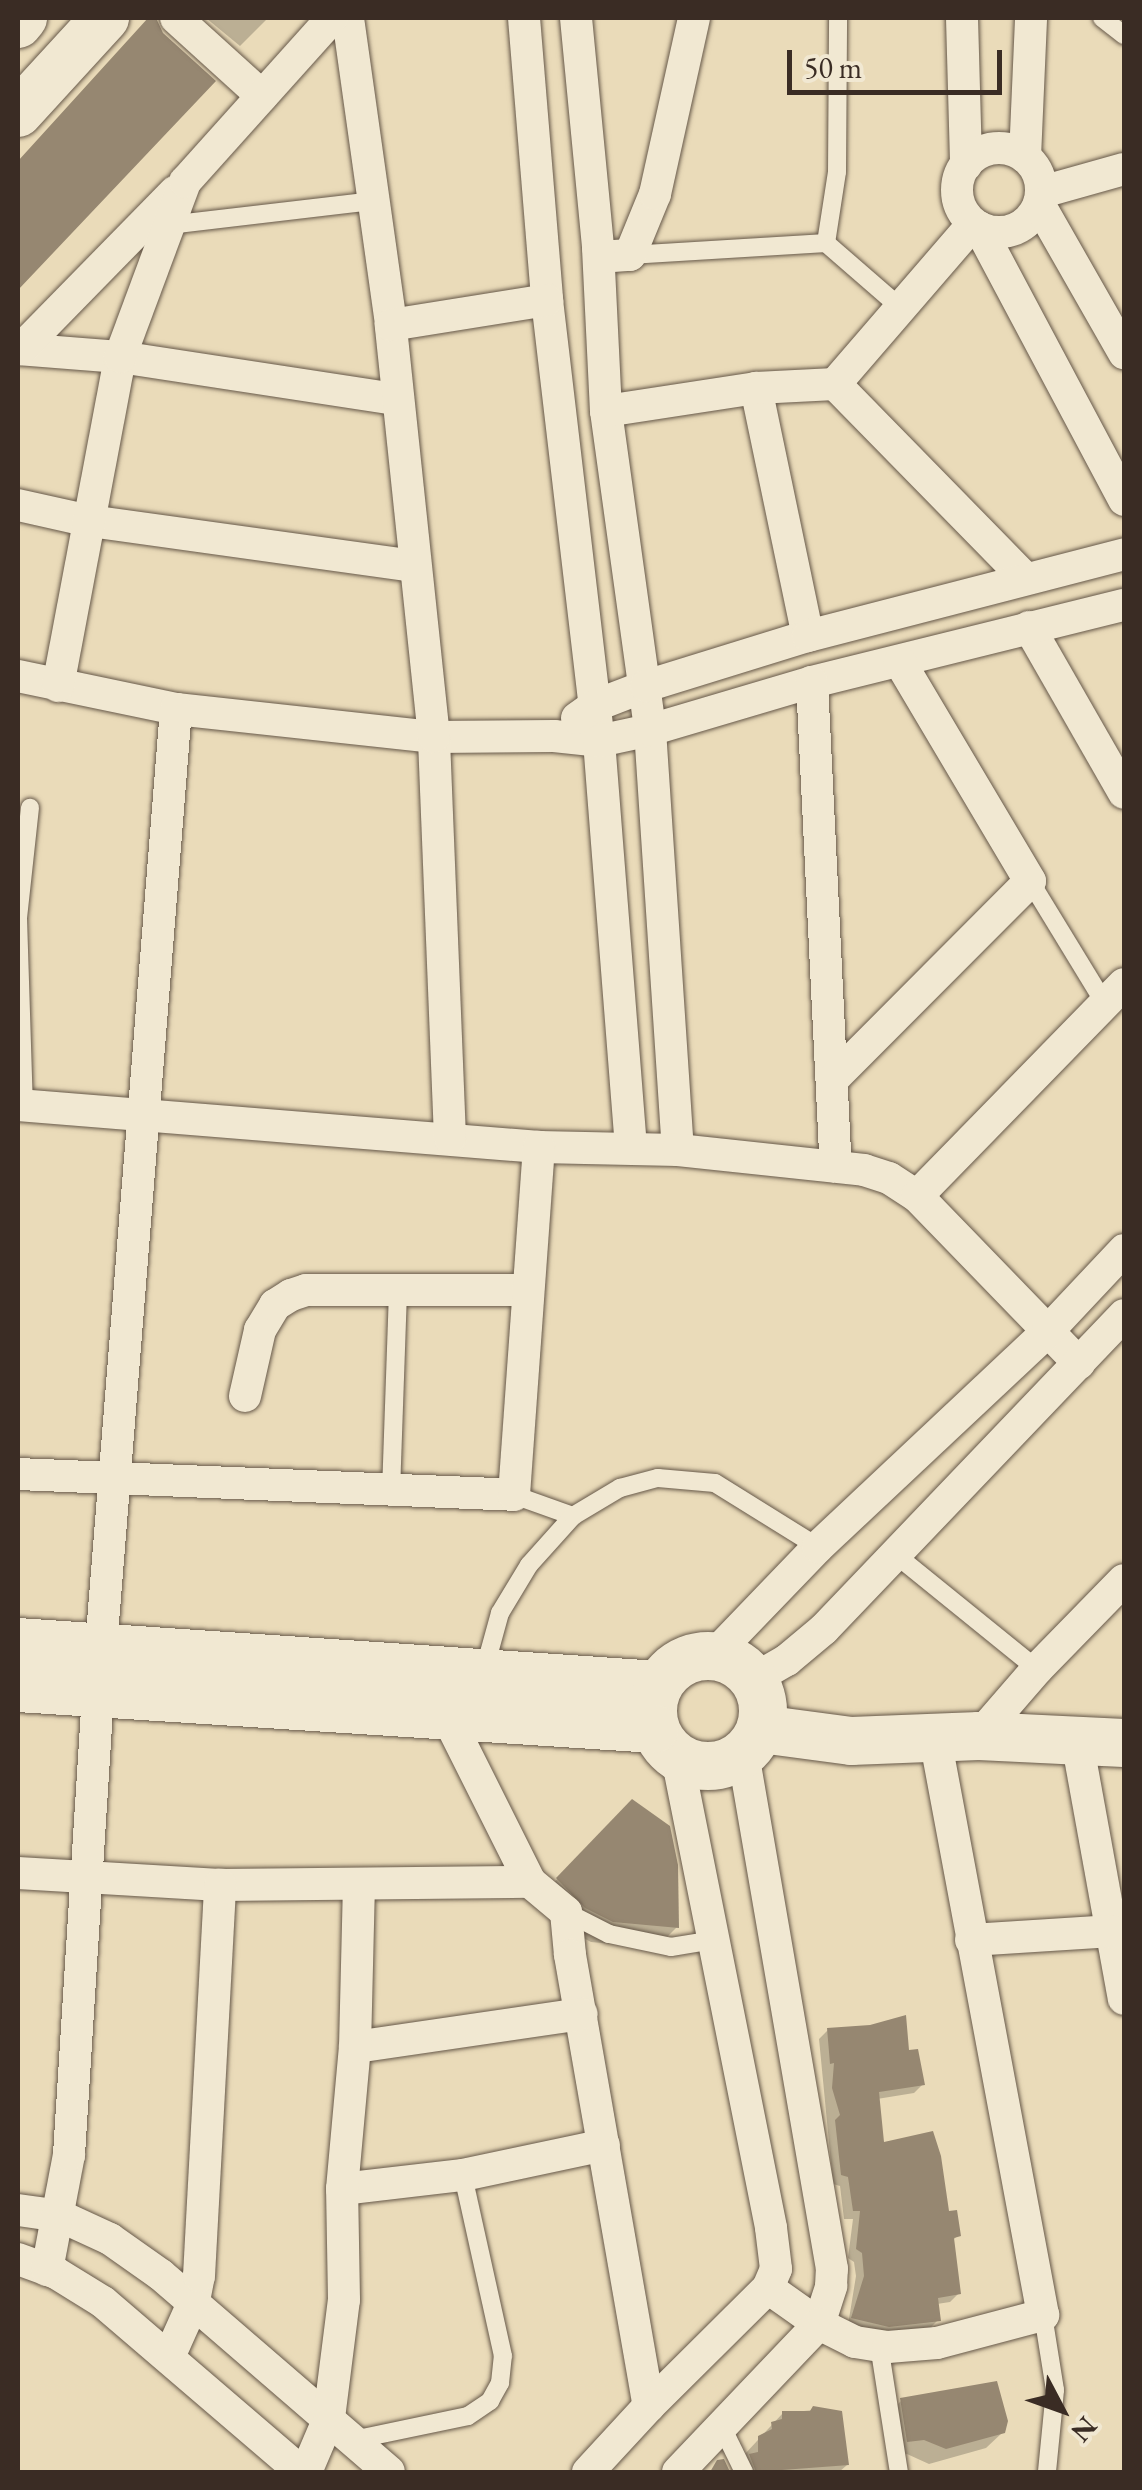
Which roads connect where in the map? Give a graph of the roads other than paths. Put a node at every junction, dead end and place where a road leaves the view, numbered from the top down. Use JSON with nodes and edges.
{"nodes":[{"id":1,"x":23,"y":18,"type":"edge"},
{"id":2,"x":104,"y":18,"type":"edge"},
{"id":3,"x":176,"y":18,"type":"edge"},
{"id":4,"x":332,"y":18,"type":"edge"},
{"id":5,"x":348,"y":18,"type":"edge"},
{"id":6,"x":524,"y":18,"type":"edge"},
{"id":7,"x":576,"y":18,"type":"edge"},
{"id":8,"x":694,"y":18,"type":"edge"},
{"id":9,"x":838,"y":18,"type":"edge"},
{"id":10,"x":962,"y":18,"type":"edge"},
{"id":11,"x":1032,"y":18,"type":"edge"},
{"id":12,"x":1102,"y":18,"type":"edge"},
{"id":13,"x":18,"y":24,"type":"edge"},
{"id":14,"x":1124,"y":35,"type":"edge"},
{"id":15,"x":262,"y":96,"type":"junction"},
{"id":16,"x":18,"y":113,"type":"edge"},
{"id":17,"x":1025,"y":157,"type":"junction"},
{"id":18,"x":966,"y":165,"type":"junction"},
{"id":19,"x":1124,"y":169,"type":"edge"},
{"id":20,"x":185,"y":182,"type":"junction"},
{"id":21,"x":1040,"y":198,"type":"junction"},
{"id":22,"x":374,"y":201,"type":"junction"},
{"id":23,"x":169,"y":225,"type":"junction"},
{"id":24,"x":976,"y":226,"type":"junction"},
{"id":25,"x":826,"y":243,"type":"junction"},
{"id":26,"x":614,"y":256,"type":"junction"},
{"id":27,"x":546,"y":300,"type":"junction"},
{"id":28,"x":902,"y":310,"type":"junction"},
{"id":29,"x":391,"y":325,"type":"junction"},
{"id":30,"x":1120,"y":334,"type":"edge"},
{"id":31,"x":19,"y":349,"type":"edge"},
{"id":32,"x":120,"y":357,"type":"junction"},
{"id":33,"x":836,"y":384,"type":"junction"},
{"id":34,"x":756,"y":388,"type":"junction"},
{"id":35,"x":396,"y":399,"type":"junction"},
{"id":36,"x":606,"y":411,"type":"junction"},
{"id":37,"x":1124,"y":500,"type":"edge"},
{"id":38,"x":18,"y":504,"type":"edge"},
{"id":39,"x":90,"y":521,"type":"junction"},
{"id":40,"x":1124,"y":554,"type":"edge"},
{"id":41,"x":415,"y":566,"type":"junction"},
{"id":42,"x":1025,"y":578,"type":"junction"},
{"id":43,"x":1124,"y":605,"type":"edge"},
{"id":44,"x":1029,"y":626,"type":"junction"},
{"id":45,"x":808,"y":636,"type":"junction"},
{"id":46,"x":900,"y":662,"type":"junction"},
{"id":47,"x":18,"y":676,"type":"edge"},
{"id":48,"x":812,"y":682,"type":"junction"},
{"id":49,"x":58,"y":686,"type":"junction"},
{"id":50,"x":646,"y":686,"type":"junction"},
{"id":51,"x":594,"y":706,"type":"junction"},
{"id":52,"x":176,"y":709,"type":"junction"},
{"id":53,"x":650,"y":730,"type":"junction"},
{"id":54,"x":554,"y":736,"type":"junction"},
{"id":55,"x":434,"y":738,"type":"junction"},
{"id":56,"x":599,"y":740,"type":"junction"},
{"id":57,"x":1124,"y":793,"type":"edge"},
{"id":58,"x":30,"y":808,"type":"dead end"},
{"id":59,"x":1030,"y":881,"type":"junction"},
{"id":60,"x":18,"y":918,"type":"edge"},
{"id":61,"x":1114,"y":994,"type":"edge"},
{"id":62,"x":833,"y":1079,"type":"junction"},
{"id":63,"x":20,"y":1105,"type":"edge"},
{"id":64,"x":146,"y":1116,"type":"junction"},
{"id":65,"x":450,"y":1138,"type":"junction"},
{"id":66,"x":631,"y":1146,"type":"junction"},
{"id":67,"x":538,"y":1148,"type":"junction"},
{"id":68,"x":678,"y":1150,"type":"junction"},
{"id":69,"x":836,"y":1166,"type":"junction"},
{"id":70,"x":917,"y":1196,"type":"junction"},
{"id":71,"x":1124,"y":1250,"type":"edge"},
{"id":72,"x":398,"y":1290,"type":"junction"},
{"id":73,"x":526,"y":1290,"type":"junction"},
{"id":74,"x":1124,"y":1315,"type":"edge"},
{"id":75,"x":1048,"y":1331,"type":"junction"},
{"id":76,"x":1079,"y":1363,"type":"junction"},
{"id":77,"x":245,"y":1396,"type":"dead end"},
{"id":78,"x":18,"y":1474,"type":"edge"},
{"id":79,"x":115,"y":1481,"type":"junction"},
{"id":80,"x":391,"y":1492,"type":"junction"},
{"id":81,"x":514,"y":1496,"type":"junction"},
{"id":82,"x":573,"y":1516,"type":"junction"},
{"id":83,"x":818,"y":1546,"type":"junction"},
{"id":84,"x":896,"y":1555,"type":"junction"},
{"id":85,"x":1124,"y":1580,"type":"edge"},
{"id":86,"x":18,"y":1642,"type":"edge"},
{"id":87,"x":714,"y":1655,"type":"junction"},
{"id":88,"x":1037,"y":1669,"type":"junction"},
{"id":89,"x":101,"y":1670,"type":"junction"},
{"id":90,"x":483,"y":1672,"type":"junction"},
{"id":91,"x":754,"y":1679,"type":"junction"},
{"id":92,"x":18,"y":1688,"type":"edge"},
{"id":93,"x":447,"y":1716,"type":"junction"},
{"id":94,"x":664,"y":1724,"type":"junction"},
{"id":95,"x":957,"y":1737,"type":"junction"},
{"id":96,"x":752,"y":1741,"type":"junction"},
{"id":97,"x":1077,"y":1742,"type":"junction"},
{"id":98,"x":1124,"y":1742,"type":"edge"},
{"id":99,"x":18,"y":1874,"type":"edge"},
{"id":100,"x":89,"y":1876,"type":"junction"},
{"id":101,"x":530,"y":1882,"type":"junction"},
{"id":102,"x":359,"y":1884,"type":"junction"},
{"id":103,"x":220,"y":1885,"type":"junction"},
{"id":104,"x":566,"y":1912,"type":"junction"},
{"id":105,"x":1118,"y":1935,"type":"edge"},
{"id":106,"x":714,"y":1940,"type":"junction"},
{"id":107,"x":971,"y":1940,"type":"junction"},
{"id":108,"x":1124,"y":2000,"type":"edge"},
{"id":109,"x":582,"y":2014,"type":"junction"},
{"id":110,"x":355,"y":2047,"type":"junction"},
{"id":111,"x":604,"y":2145,"type":"junction"},
{"id":112,"x":463,"y":2174,"type":"junction"},
{"id":113,"x":342,"y":2189,"type":"junction"},
{"id":114,"x":18,"y":2210,"type":"edge"},
{"id":115,"x":60,"y":2216,"type":"junction"},
{"id":116,"x":32,"y":2265,"type":"edge"},
{"id":117,"x":768,"y":2288,"type":"junction"},
{"id":118,"x":194,"y":2301,"type":"junction"},
{"id":119,"x":1043,"y":2315,"type":"junction"},
{"id":120,"x":820,"y":2324,"type":"junction"},
{"id":121,"x":878,"y":2345,"type":"junction"},
{"id":122,"x":169,"y":2357,"type":"junction"},
{"id":123,"x":649,"y":2406,"type":"junction"},
{"id":124,"x":722,"y":2426,"type":"junction"},
{"id":125,"x":341,"y":2429,"type":"junction"},
{"id":126,"x":304,"y":2472,"type":"edge"},
{"id":127,"x":389,"y":2472,"type":"edge"},
{"id":128,"x":588,"y":2472,"type":"edge"},
{"id":129,"x":678,"y":2472,"type":"edge"},
{"id":130,"x":744,"y":2472,"type":"edge"},
{"id":131,"x":898,"y":2472,"type":"edge"},
{"id":132,"x":1046,"y":2472,"type":"edge"}],
"edges":[{"from":1,"to":13,"type":"street"},
{"from":2,"to":16,"type":"street"},
{"from":3,"to":15,"type":"street"},
{"from":4,"to":15,"type":"street"},
{"from":5,"to":22,"type":"street"},
{"from":6,"to":27,"type":"street"},
{"from":7,"to":26,"type":"street"},
{"from":8,"to":26,"type":"street"},
{"from":9,"to":25,"type":"lane"},
{"from":10,"to":18,"type":"street"},
{"from":11,"to":17,"type":"street"},
{"from":12,"to":14,"type":"lane"},
{"from":15,"to":20,"type":"street"},
{"from":17,"to":18,"type":"street"},
{"from":17,"to":21,"type":"street"},
{"from":18,"to":24,"type":"street"},
{"from":19,"to":21,"type":"street"},
{"from":20,"to":23,"type":"street"},
{"from":20,"to":31,"type":"street"},
{"from":21,"to":24,"type":"street"},
{"from":21,"to":30,"type":"street"},
{"from":22,"to":23,"type":"lane"},
{"from":22,"to":29,"type":"street"},
{"from":23,"to":32,"type":"street"},
{"from":24,"to":28,"type":"street"},
{"from":24,"to":37,"type":"street"},
{"from":25,"to":26,"type":"lane"},
{"from":25,"to":28,"type":"lane"},
{"from":26,"to":36,"type":"street"},
{"from":27,"to":29,"type":"street"},
{"from":27,"to":51,"type":"street"},
{"from":28,"to":33,"type":"street"},
{"from":29,"to":35,"type":"street"},
{"from":31,"to":32,"type":"street"},
{"from":32,"to":35,"type":"street"},
{"from":32,"to":39,"type":"street"},
{"from":33,"to":34,"type":"street"},
{"from":33,"to":42,"type":"street"},
{"from":34,"to":36,"type":"street"},
{"from":34,"to":45,"type":"street"},
{"from":35,"to":41,"type":"street"},
{"from":36,"to":50,"type":"street"},
{"from":38,"to":39,"type":"street"},
{"from":39,"to":41,"type":"street"},
{"from":39,"to":49,"type":"street"},
{"from":40,"to":42,"type":"street"},
{"from":41,"to":55,"type":"street"},
{"from":42,"to":45,"type":"street"},
{"from":43,"to":44,"type":"street"},
{"from":44,"to":46,"type":"street"},
{"from":44,"to":57,"type":"street"},
{"from":45,"to":50,"type":"street"},
{"from":46,"to":48,"type":"street"},
{"from":46,"to":59,"type":"street"},
{"from":47,"to":49,"type":"street"},
{"from":48,"to":53,"type":"street"},
{"from":48,"to":62,"type":"street"},
{"from":49,"to":52,"type":"street"},
{"from":50,"to":51,"type":"street"},
{"from":50,"to":53,"type":"street"},
{"from":51,"to":54,"type":"street"},
{"from":51,"to":56,"type":"street"},
{"from":52,"to":55,"type":"street"},
{"from":52,"to":64,"type":"street"},
{"from":53,"to":56,"type":"street"},
{"from":53,"to":68,"type":"street"},
{"from":54,"to":55,"type":"street"},
{"from":54,"to":56,"type":"street"},
{"from":55,"to":65,"type":"street"},
{"from":56,"to":66,"type":"street"},
{"from":58,"to":60,"type":"lane"},
{"from":59,"to":61,"type":"lane"},
{"from":59,"to":62,"type":"street"},
{"from":60,"to":63,"type":"lane"},
{"from":61,"to":70,"type":"street"},
{"from":62,"to":69,"type":"street"},
{"from":63,"to":64,"type":"street"},
{"from":64,"to":65,"type":"street"},
{"from":64,"to":79,"type":"street"},
{"from":65,"to":67,"type":"street"},
{"from":66,"to":67,"type":"street"},
{"from":66,"to":68,"type":"street"},
{"from":67,"to":73,"type":"street"},
{"from":68,"to":69,"type":"street"},
{"from":69,"to":70,"type":"street"},
{"from":70,"to":75,"type":"street"},
{"from":71,"to":75,"type":"street"},
{"from":72,"to":73,"type":"street"},
{"from":72,"to":77,"type":"street"},
{"from":72,"to":80,"type":"lane"},
{"from":73,"to":81,"type":"street"},
{"from":74,"to":76,"type":"street"},
{"from":75,"to":76,"type":"street"},
{"from":75,"to":83,"type":"street"},
{"from":76,"to":84,"type":"street"},
{"from":78,"to":79,"type":"street"},
{"from":79,"to":80,"type":"street"},
{"from":79,"to":89,"type":"street"},
{"from":80,"to":81,"type":"street"},
{"from":81,"to":82,"type":"lane"},
{"from":82,"to":83,"type":"lane"},
{"from":82,"to":90,"type":"lane"},
{"from":83,"to":87,"type":"street"},
{"from":84,"to":88,"type":"lane"},
{"from":84,"to":91,"type":"street"},
{"from":85,"to":88,"type":"street"},
{"from":86,"to":89,"type":"street"},
{"from":87,"to":91,"type":"street"},
{"from":87,"to":94,"type":"street"},
{"from":88,"to":95,"type":"street"},
{"from":89,"to":90,"type":"street"},
{"from":89,"to":92,"type":"street"},
{"from":89,"to":93,"type":"street"},
{"from":89,"to":100,"type":"street"},
{"from":90,"to":94,"type":"street"},
{"from":91,"to":96,"type":"street"},
{"from":93,"to":94,"type":"street"},
{"from":93,"to":101,"type":"street"},
{"from":94,"to":96,"type":"street"},
{"from":94,"to":106,"type":"street"},
{"from":95,"to":96,"type":"street"},
{"from":95,"to":97,"type":"street"},
{"from":95,"to":107,"type":"street"},
{"from":96,"to":120,"type":"street"},
{"from":97,"to":98,"type":"street"},
{"from":97,"to":105,"type":"street"},
{"from":99,"to":100,"type":"street"},
{"from":100,"to":103,"type":"street"},
{"from":100,"to":115,"type":"street"},
{"from":101,"to":102,"type":"street"},
{"from":101,"to":104,"type":"street"},
{"from":102,"to":103,"type":"street"},
{"from":102,"to":110,"type":"street"},
{"from":103,"to":118,"type":"street"},
{"from":104,"to":106,"type":"lane"},
{"from":104,"to":109,"type":"street"},
{"from":105,"to":107,"type":"street"},
{"from":105,"to":108,"type":"street"},
{"from":106,"to":117,"type":"street"},
{"from":107,"to":119,"type":"street"},
{"from":109,"to":110,"type":"street"},
{"from":109,"to":111,"type":"street"},
{"from":110,"to":113,"type":"street"},
{"from":111,"to":112,"type":"street"},
{"from":111,"to":123,"type":"street"},
{"from":112,"to":113,"type":"street"},
{"from":112,"to":125,"type":"lane"},
{"from":113,"to":125,"type":"street"},
{"from":114,"to":115,"type":"street"},
{"from":115,"to":116,"type":"street"},
{"from":115,"to":118,"type":"street"},
{"from":116,"to":122,"type":"street"},
{"from":117,"to":120,"type":"street"},
{"from":117,"to":123,"type":"street"},
{"from":118,"to":122,"type":"street"},
{"from":118,"to":125,"type":"street"},
{"from":119,"to":121,"type":"street"},
{"from":119,"to":132,"type":"lane"},
{"from":120,"to":121,"type":"street"},
{"from":120,"to":124,"type":"street"},
{"from":121,"to":131,"type":"lane"},
{"from":122,"to":126,"type":"street"},
{"from":123,"to":128,"type":"street"},
{"from":124,"to":129,"type":"street"},
{"from":124,"to":130,"type":"lane"},
{"from":125,"to":126,"type":"street"},
{"from":125,"to":127,"type":"street"}]}
